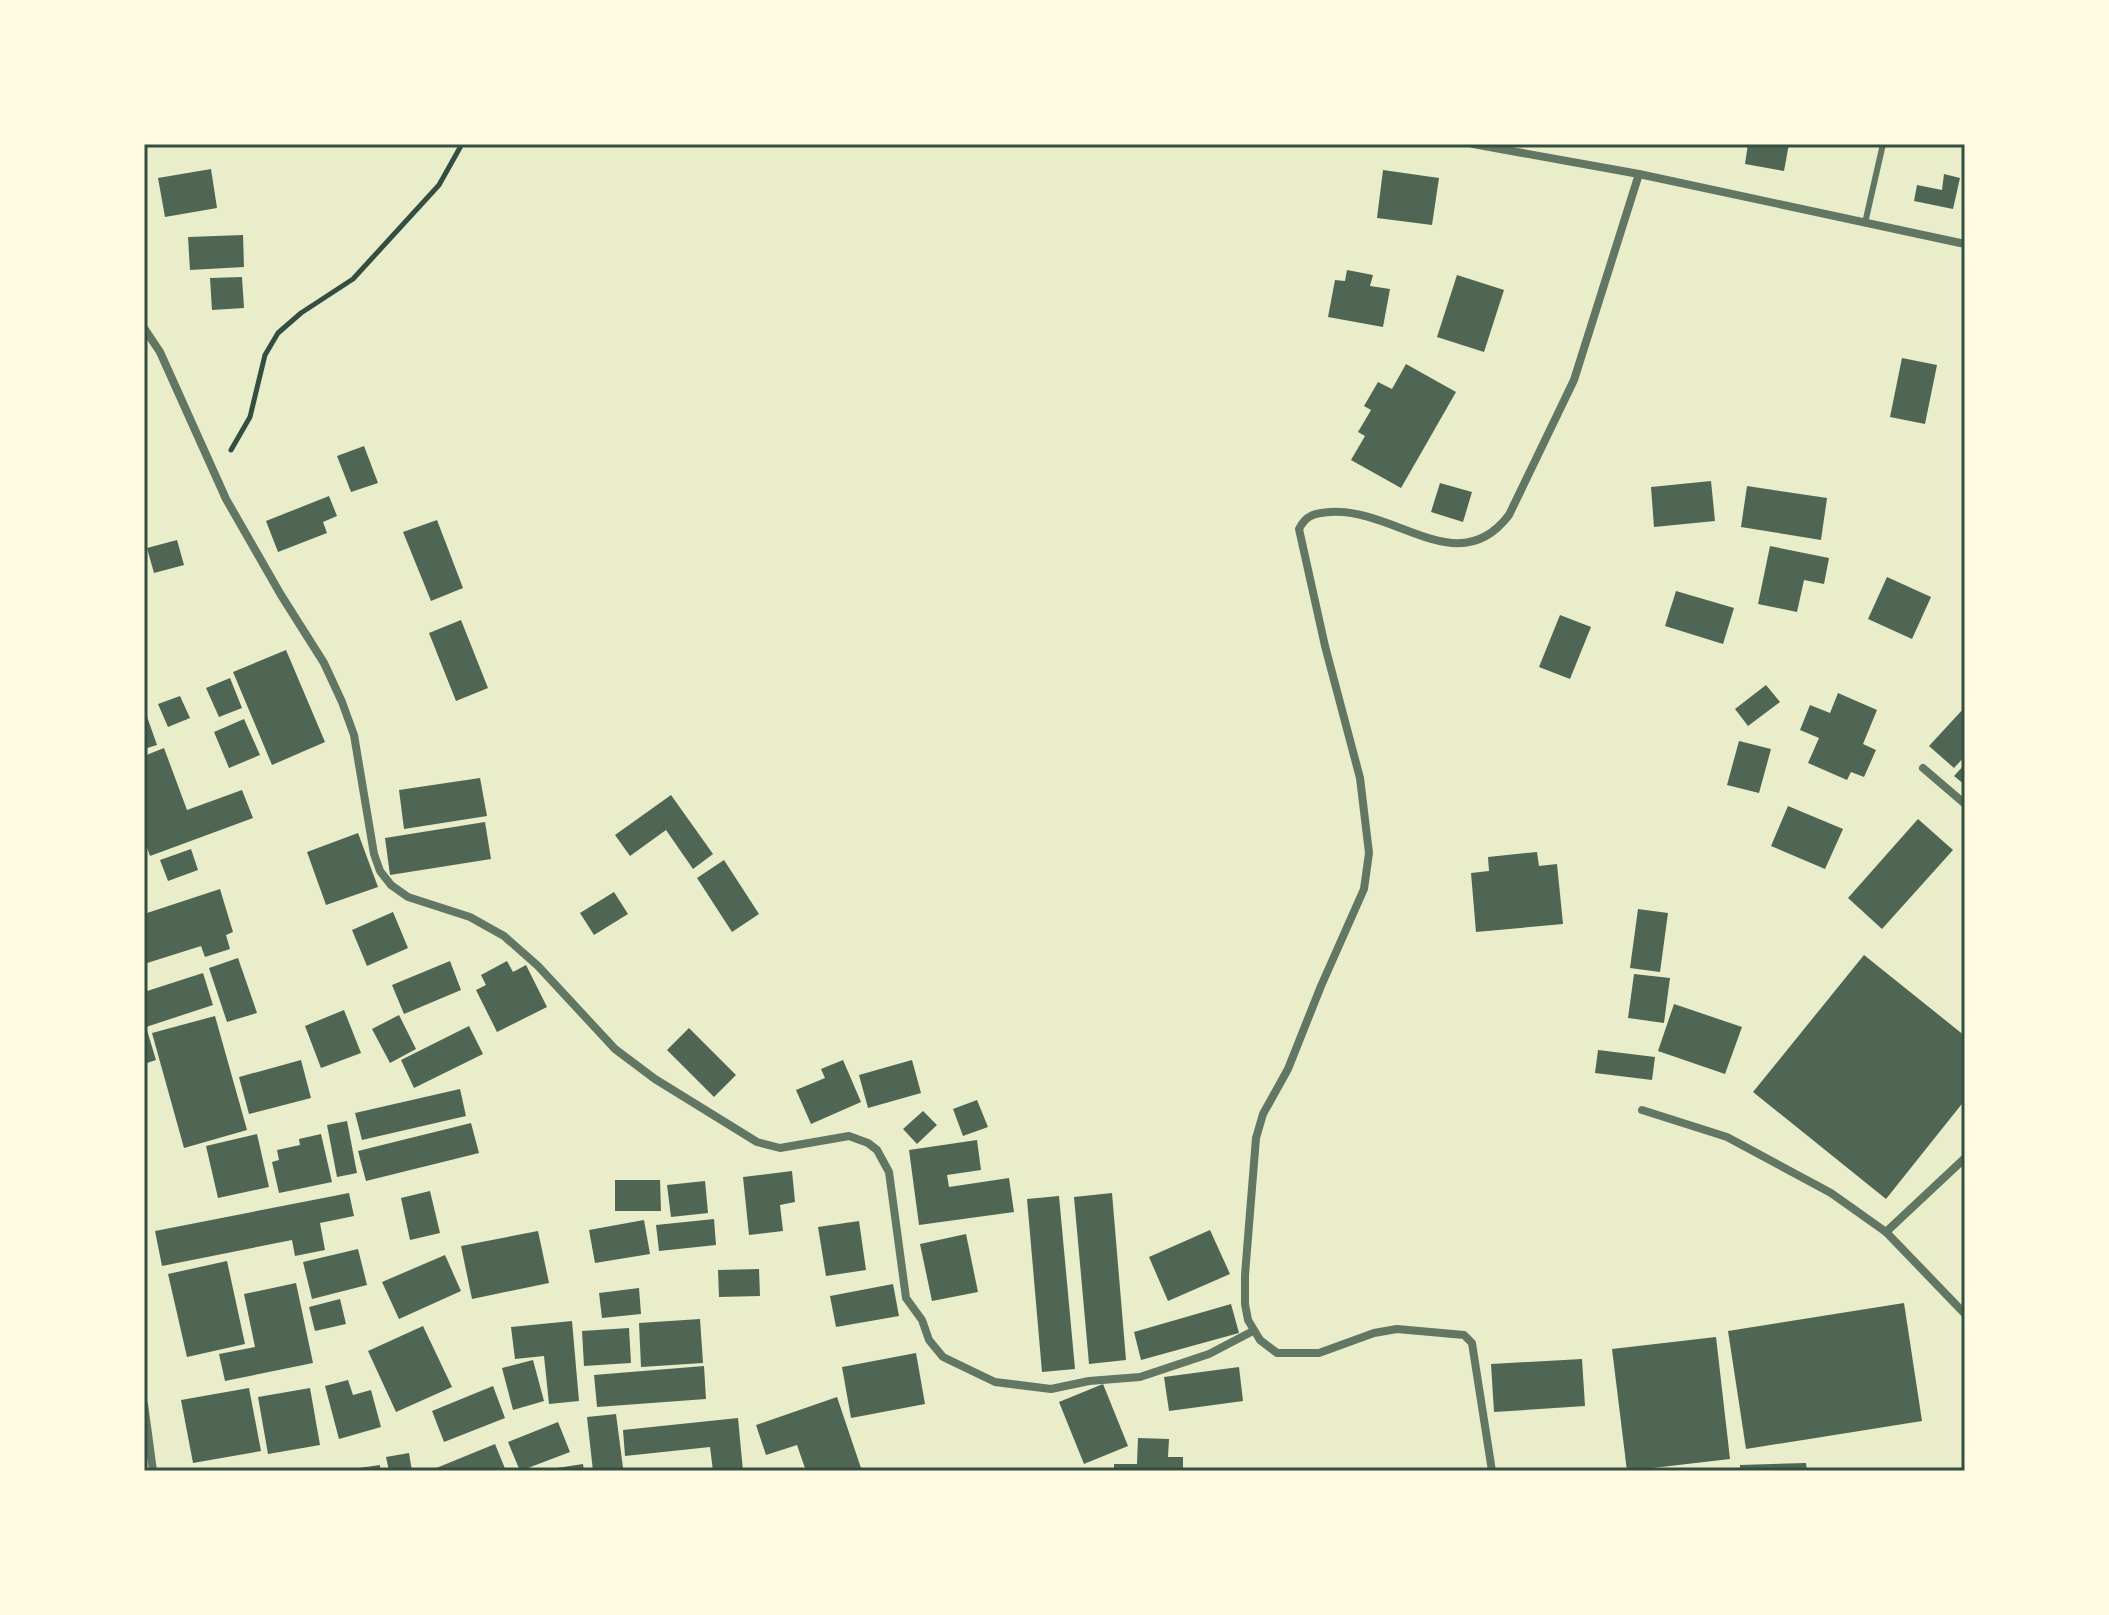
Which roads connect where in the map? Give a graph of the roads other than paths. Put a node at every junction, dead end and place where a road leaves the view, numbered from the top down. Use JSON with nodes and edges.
{"nodes":[{"id":1,"x":1473,"y":144,"type":"edge"},
{"id":2,"x":1883,"y":144,"type":"edge"},
{"id":3,"x":1639,"y":174,"type":"junction"},
{"id":4,"x":1865,"y":223,"type":"junction"},
{"id":5,"x":1965,"y":244,"type":"edge"},
{"id":6,"x":144,"y":328,"type":"edge"},
{"id":7,"x":1923,"y":768,"type":"dead end"},
{"id":8,"x":1965,"y":804,"type":"edge"},
{"id":9,"x":1642,"y":1110,"type":"dead end"},
{"id":10,"x":1965,"y":1158,"type":"edge"},
{"id":11,"x":1886,"y":1232,"type":"junction"},
{"id":12,"x":1965,"y":1314,"type":"edge"},
{"id":13,"x":1253,"y":1331,"type":"junction"},
{"id":14,"x":144,"y":1404,"type":"edge"},
{"id":15,"x":153,"y":1471,"type":"edge"},
{"id":16,"x":1492,"y":1471,"type":"edge"}],
"edges":[{"from":1,"to":3,"type":"street"},
{"from":2,"to":4,"type":"lane"},
{"from":3,"to":4,"type":"street"},
{"from":3,"to":13,"type":"street"},
{"from":4,"to":5,"type":"street"},
{"from":6,"to":13,"type":"street"},
{"from":7,"to":8,"type":"street"},
{"from":9,"to":11,"type":"street"},
{"from":10,"to":11,"type":"street"},
{"from":11,"to":12,"type":"street"},
{"from":13,"to":16,"type":"street"},
{"from":14,"to":15,"type":"street"}]}
